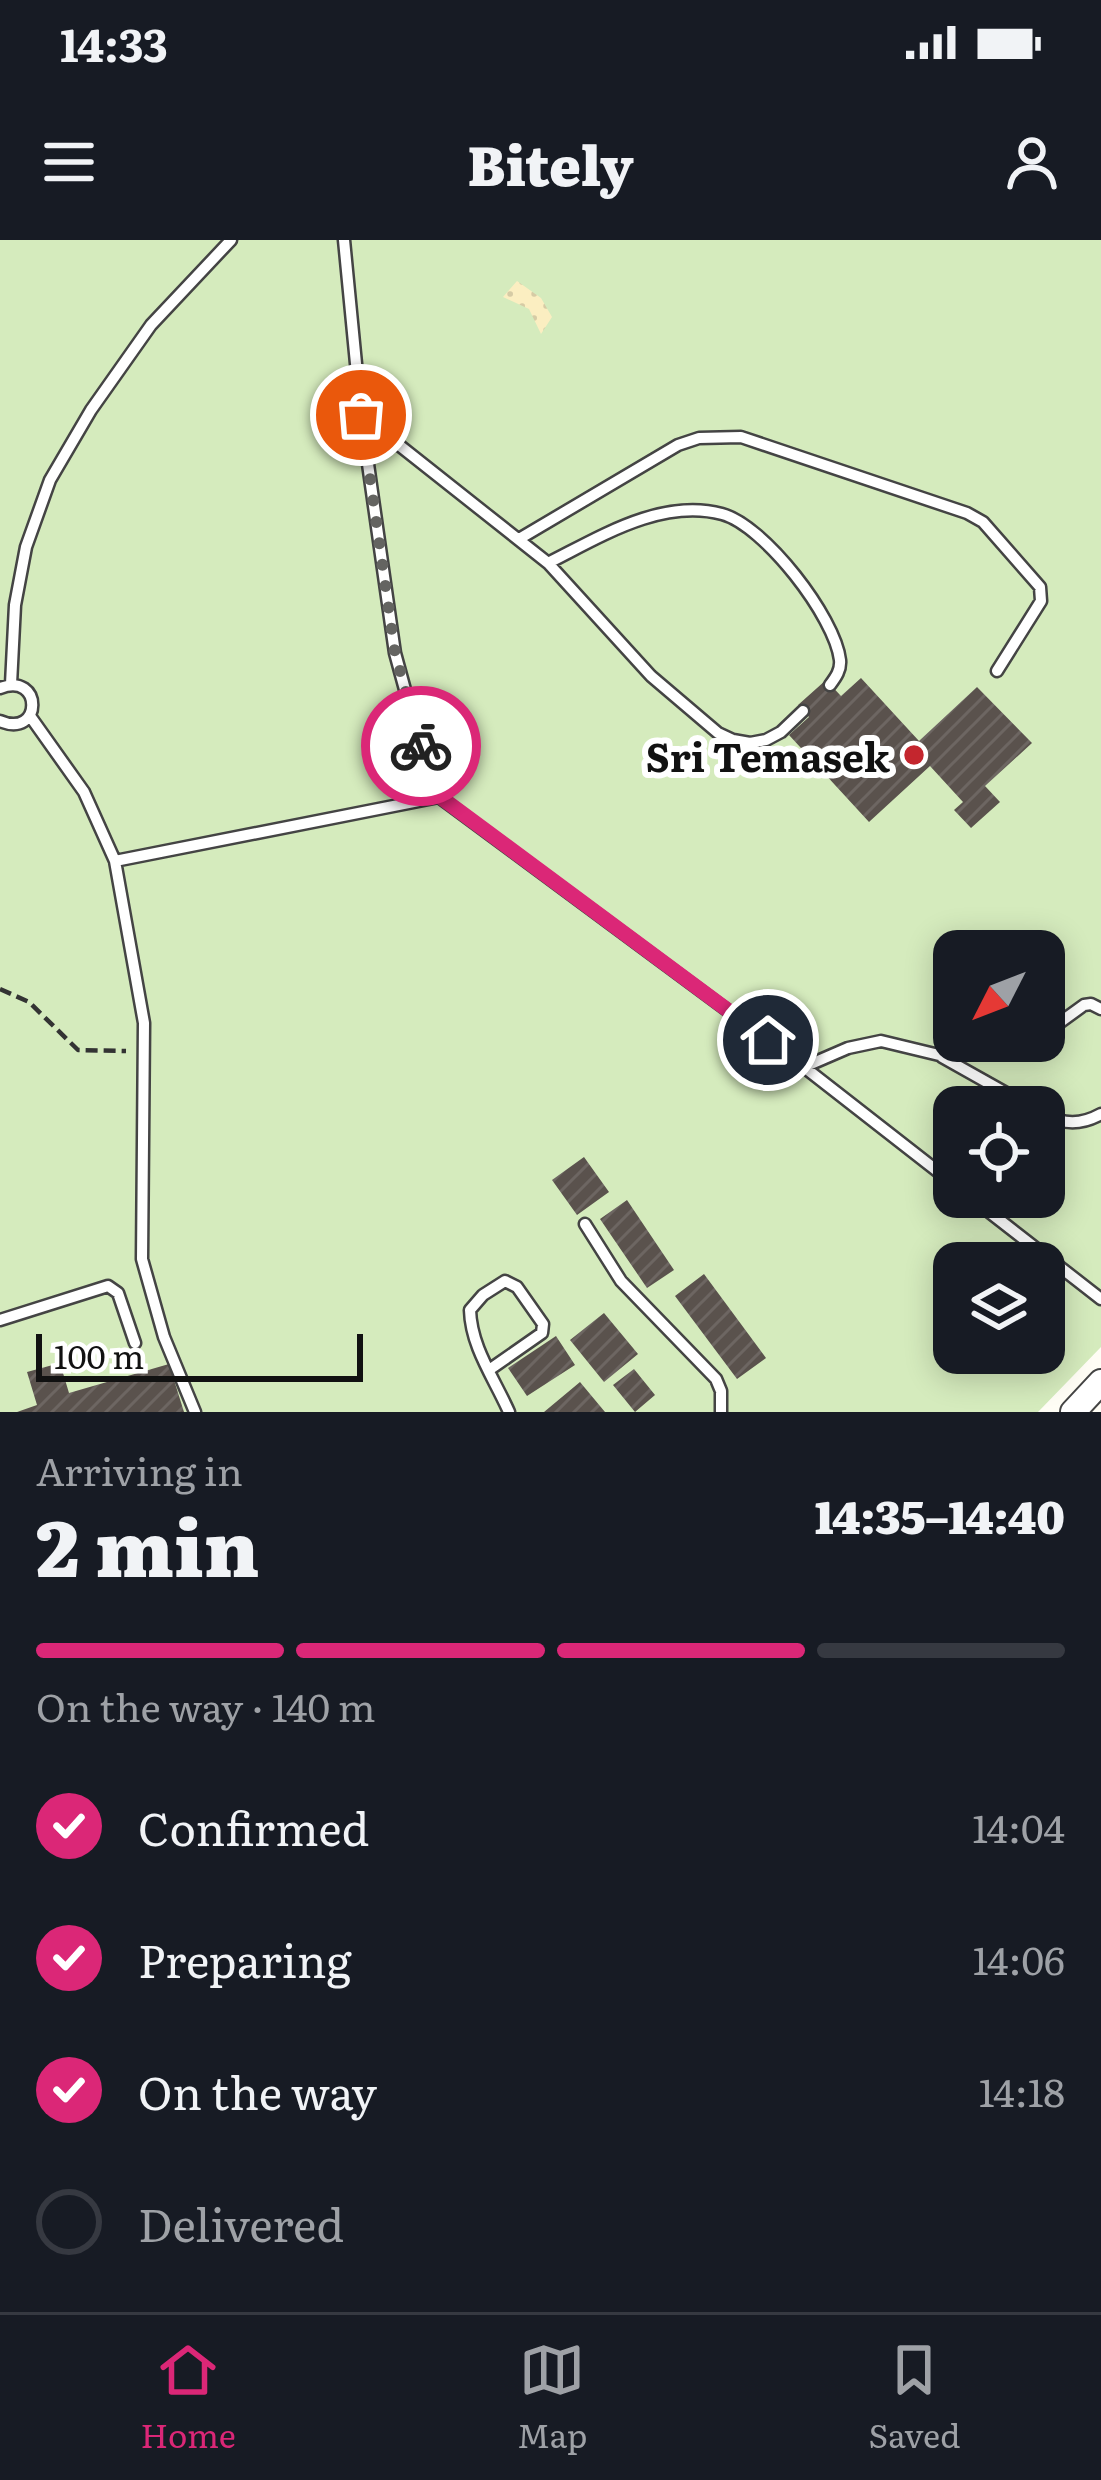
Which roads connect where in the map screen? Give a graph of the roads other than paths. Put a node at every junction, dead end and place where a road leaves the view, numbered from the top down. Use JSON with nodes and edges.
{"nodes":[{"id":1,"x":231,"y":240,"type":"edge"},
{"id":2,"x":344,"y":240,"type":"edge"},
{"id":3,"x":361,"y":415,"type":"junction"},
{"id":4,"x":519,"y":538,"type":"junction"},
{"id":5,"x":548,"y":563,"type":"junction"},
{"id":6,"x":997,"y":671,"type":"dead end"},
{"id":7,"x":830,"y":685,"type":"dead end"},
{"id":8,"x":6,"y":686,"type":"edge"},
{"id":9,"x":802,"y":711,"type":"dead end"},
{"id":10,"x":30,"y":716,"type":"junction"},
{"id":11,"x":0,"y":721,"type":"edge"},
{"id":12,"x":439,"y":796,"type":"junction"},
{"id":13,"x":115,"y":861,"type":"junction"},
{"id":14,"x":1101,"y":1010,"type":"edge"},
{"id":15,"x":1065,"y":1019,"type":"edge"},
{"id":16,"x":933,"y":1054,"type":"edge"},
{"id":17,"x":951,"y":1062,"type":"edge"},
{"id":18,"x":804,"y":1067,"type":"junction"},
{"id":19,"x":994,"y":1086,"type":"edge"},
{"id":20,"x":1101,"y":1114,"type":"edge"},
{"id":21,"x":1065,"y":1122,"type":"edge"},
{"id":22,"x":933,"y":1168,"type":"edge"},
{"id":23,"x":997,"y":1218,"type":"edge"},
{"id":24,"x":585,"y":1224,"type":"dead end"},
{"id":25,"x":1101,"y":1298,"type":"edge"},
{"id":26,"x":0,"y":1320,"type":"edge"},
{"id":27,"x":135,"y":1343,"type":"dead end"},
{"id":28,"x":489,"y":1370,"type":"junction"},
{"id":29,"x":1101,"y":1382,"type":"edge"},
{"id":30,"x":195,"y":1412,"type":"edge"},
{"id":31,"x":508,"y":1412,"type":"edge"},
{"id":32,"x":721,"y":1412,"type":"edge"},
{"id":33,"x":1072,"y":1412,"type":"edge"}],
"edges":[{"from":1,"to":8,"type":"lane"},
{"from":2,"to":3,"type":"lane"},
{"from":3,"to":4,"type":"lane"},
{"from":3,"to":12,"type":"lane"},
{"from":4,"to":5,"type":"lane"},
{"from":4,"to":6,"type":"lane"},
{"from":5,"to":7,"type":"lane"},
{"from":5,"to":9,"type":"lane"},
{"from":8,"to":10,"type":"lane"},
{"from":10,"to":11,"type":"lane"},
{"from":10,"to":13,"type":"lane"},
{"from":12,"to":13,"type":"lane"},
{"from":12,"to":18,"type":"lane"},
{"from":13,"to":30,"type":"lane"},
{"from":14,"to":15,"type":"lane"},
{"from":16,"to":18,"type":"lane"},
{"from":17,"to":19,"type":"lane"},
{"from":18,"to":22,"type":"lane"},
{"from":20,"to":21,"type":"lane"},
{"from":23,"to":25,"type":"lane"},
{"from":24,"to":32,"type":"lane"},
{"from":26,"to":27,"type":"lane"},
{"from":28,"to":28,"type":"lane"},
{"from":28,"to":31,"type":"lane"},
{"from":29,"to":33,"type":"street"}]}
